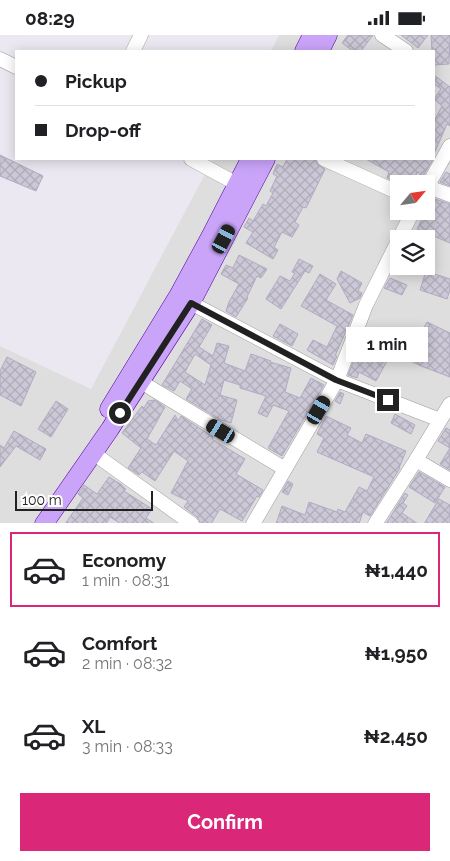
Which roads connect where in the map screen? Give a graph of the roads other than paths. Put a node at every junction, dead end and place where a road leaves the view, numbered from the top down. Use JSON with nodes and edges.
{"nodes":[{"id":1,"x":141,"y":35,"type":"edge"},
{"id":2,"x":312,"y":35,"type":"edge"},
{"id":3,"x":328,"y":35,"type":"edge"},
{"id":4,"x":382,"y":35,"type":"edge"},
{"id":5,"x":134,"y":50,"type":"edge"},
{"id":6,"x":304,"y":50,"type":"edge"},
{"id":7,"x":320,"y":50,"type":"edge"},
{"id":8,"x":404,"y":50,"type":"edge"},
{"id":9,"x":0,"y":59,"type":"edge"},
{"id":10,"x":15,"y":66,"type":"edge"},
{"id":11,"x":450,"y":146,"type":"edge"},
{"id":12,"x":193,"y":160,"type":"edge"},
{"id":13,"x":249,"y":160,"type":"edge"},
{"id":14,"x":265,"y":160,"type":"edge"},
{"id":15,"x":326,"y":160,"type":"edge"},
{"id":16,"x":434,"y":175,"type":"edge"},
{"id":17,"x":237,"y":184,"type":"junction"},
{"id":18,"x":390,"y":189,"type":"edge"},
{"id":19,"x":435,"y":190,"type":"edge"},
{"id":20,"x":450,"y":195,"type":"edge"},
{"id":21,"x":390,"y":257,"type":"edge"},
{"id":22,"x":191,"y":303,"type":"junction"},
{"id":23,"x":336,"y":380,"type":"junction"},
{"id":24,"x":141,"y":382,"type":"junction"},
{"id":25,"x":450,"y":404,"type":"edge"},
{"id":26,"x":440,"y":420,"type":"junction"},
{"id":27,"x":93,"y":453,"type":"junction"},
{"id":28,"x":416,"y":460,"type":"junction"},
{"id":29,"x":285,"y":469,"type":"junction"},
{"id":30,"x":450,"y":480,"type":"edge"},
{"id":31,"x":30,"y":523,"type":"edge"},
{"id":32,"x":44,"y":523,"type":"edge"},
{"id":33,"x":192,"y":523,"type":"edge"},
{"id":34,"x":253,"y":523,"type":"edge"},
{"id":35,"x":375,"y":523,"type":"edge"}],
"edges":[{"from":1,"to":5,"type":"street"},
{"from":2,"to":6,"type":"main road"},
{"from":3,"to":7,"type":"main road"},
{"from":4,"to":8,"type":"street"},
{"from":9,"to":10,"type":"street"},
{"from":11,"to":16,"type":"street"},
{"from":12,"to":17,"type":"street"},
{"from":13,"to":17,"type":"main road"},
{"from":14,"to":22,"type":"main road"},
{"from":15,"to":18,"type":"street"},
{"from":17,"to":31,"type":"main road"},
{"from":19,"to":20,"type":"street"},
{"from":21,"to":23,"type":"street"},
{"from":22,"to":23,"type":"street"},
{"from":22,"to":24,"type":"main road"},
{"from":23,"to":26,"type":"street"},
{"from":23,"to":29,"type":"street"},
{"from":24,"to":27,"type":"main road"},
{"from":24,"to":29,"type":"street"},
{"from":25,"to":26,"type":"street"},
{"from":26,"to":28,"type":"street"},
{"from":27,"to":32,"type":"main road"},
{"from":27,"to":33,"type":"street"},
{"from":28,"to":30,"type":"street"},
{"from":28,"to":35,"type":"street"},
{"from":29,"to":34,"type":"street"}]}
